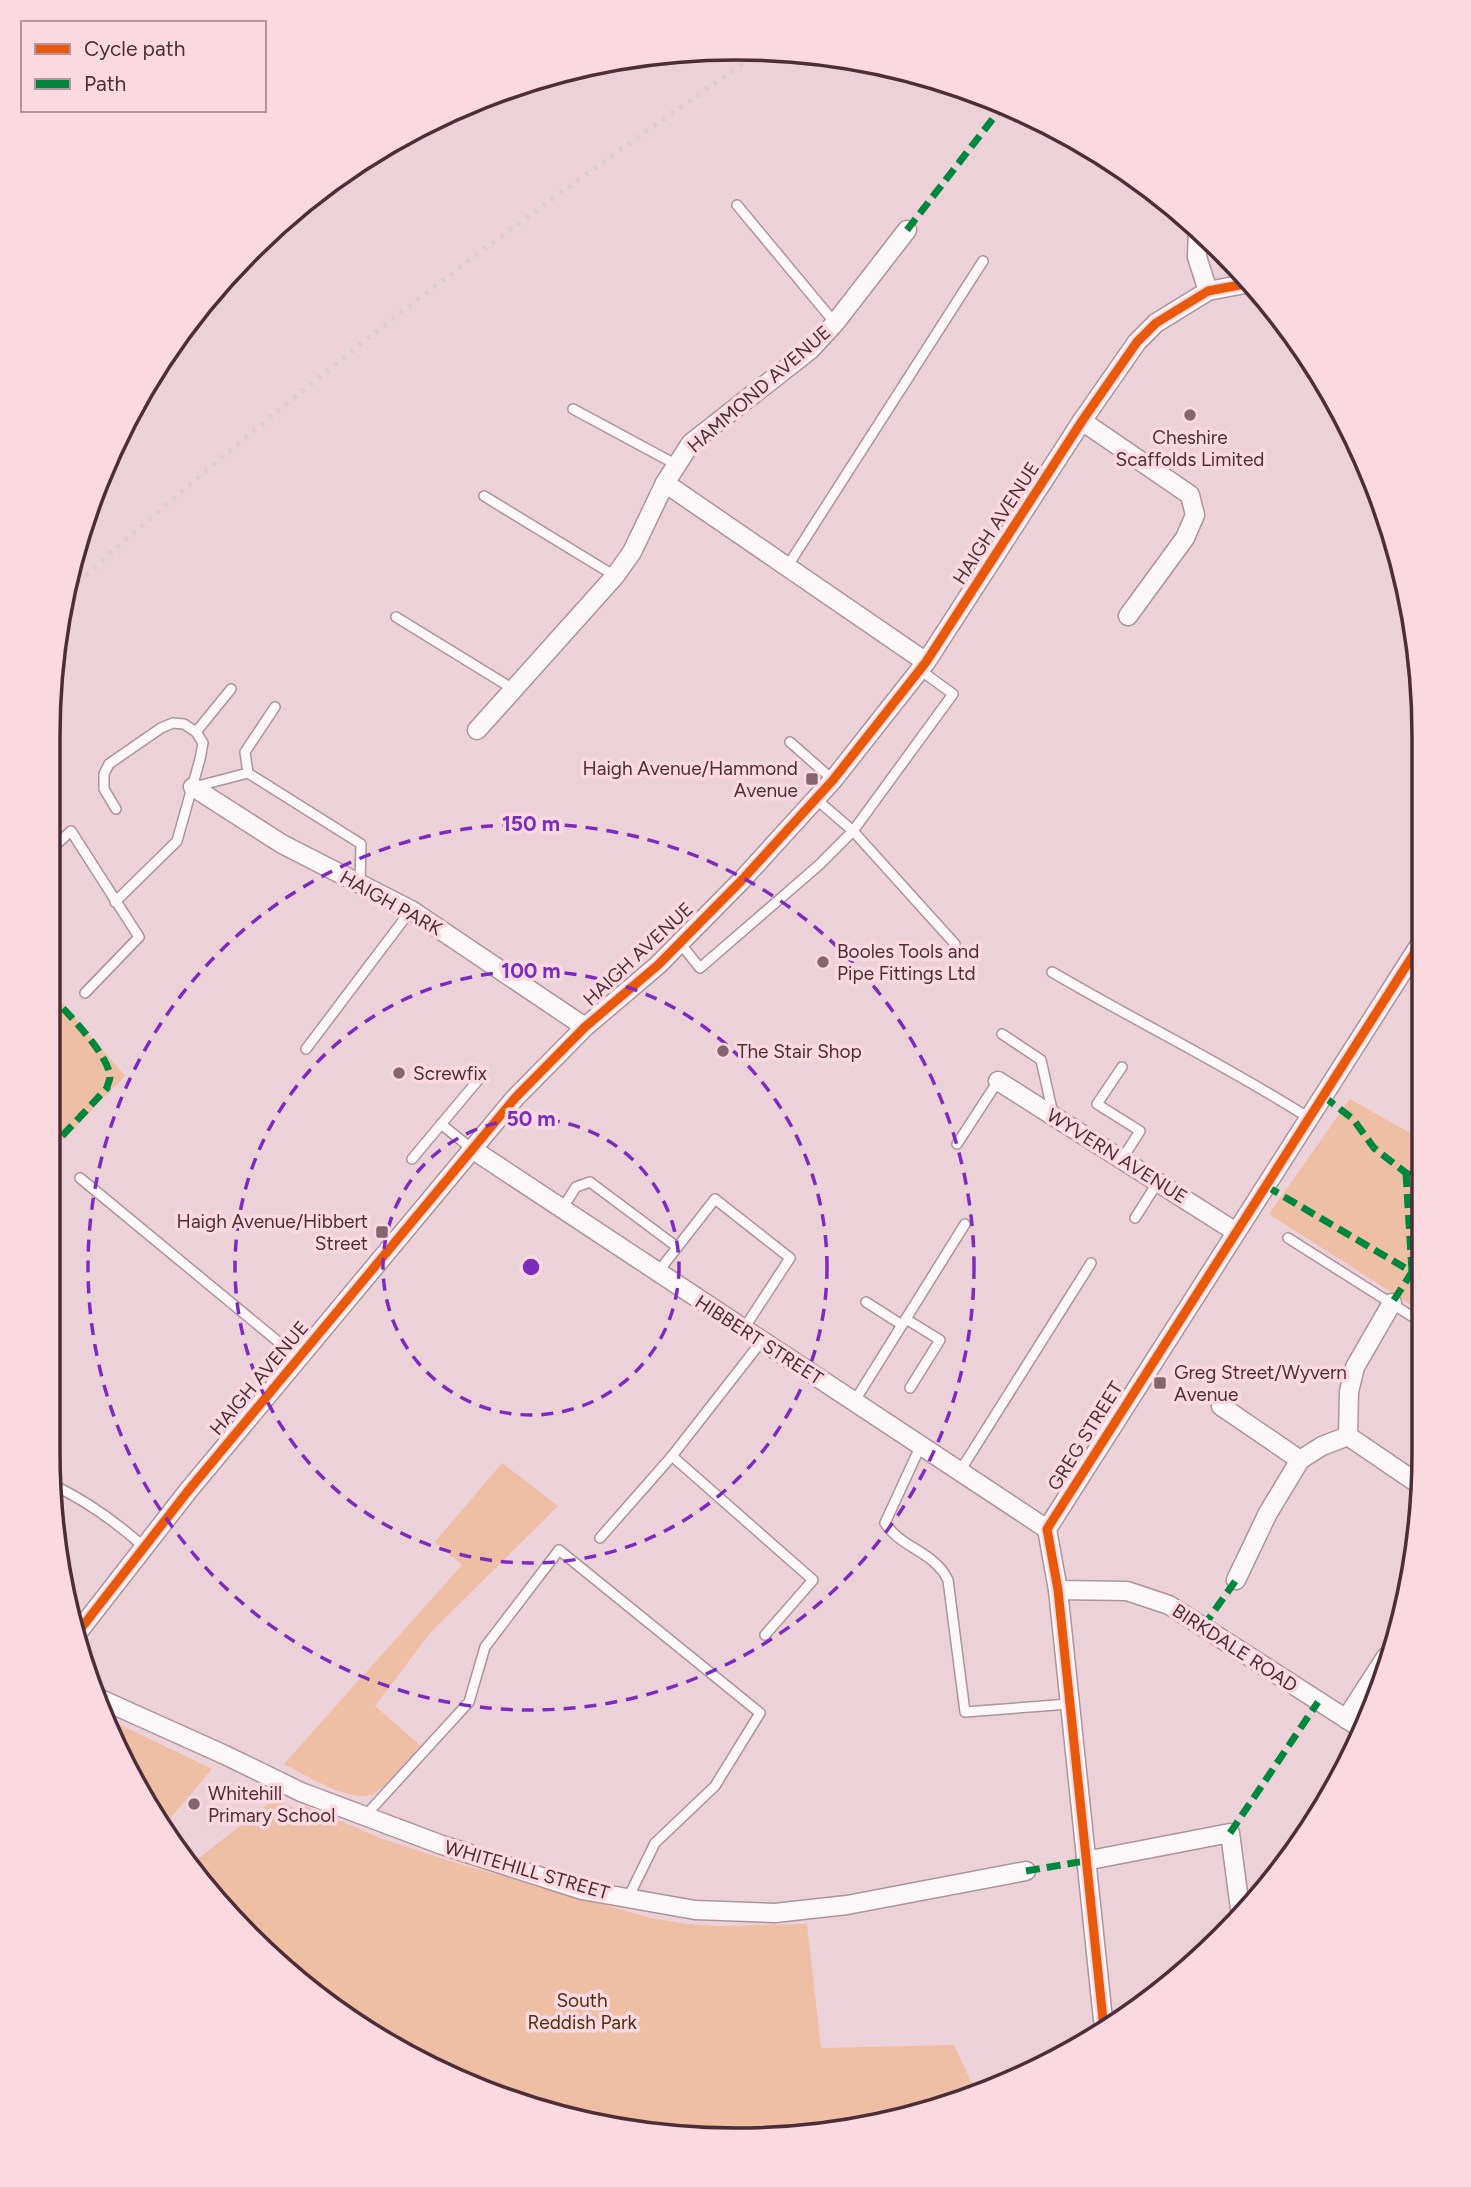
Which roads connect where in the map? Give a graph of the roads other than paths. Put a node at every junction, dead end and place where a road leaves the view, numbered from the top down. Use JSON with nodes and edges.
{"nodes":[{"id":1,"x":737,"y":205,"type":"dead end"},
{"id":2,"x":907,"y":230,"type":"dead end"},
{"id":3,"x":1198,"y":242,"type":"edge"},
{"id":4,"x":983,"y":261,"type":"dead end"},
{"id":5,"x":1240,"y":285,"type":"edge"},
{"id":6,"x":1208,"y":292,"type":"junction"},
{"id":7,"x":835,"y":323,"type":"junction"},
{"id":8,"x":573,"y":409,"type":"dead end"},
{"id":9,"x":1082,"y":421,"type":"junction"},
{"id":10,"x":677,"y":464,"type":"junction"},
{"id":11,"x":665,"y":483,"type":"junction"},
{"id":12,"x":484,"y":496,"type":"dead end"},
{"id":13,"x":787,"y":567,"type":"junction"},
{"id":14,"x":615,"y":576,"type":"junction"},
{"id":15,"x":1128,"y":616,"type":"dead end"},
{"id":16,"x":396,"y":617,"type":"dead end"},
{"id":17,"x":923,"y":666,"type":"junction"},
{"id":18,"x":231,"y":689,"type":"dead end"},
{"id":19,"x":513,"y":689,"type":"junction"},
{"id":20,"x":275,"y":707,"type":"dead end"},
{"id":21,"x":477,"y":730,"type":"dead end"},
{"id":22,"x":197,"y":732,"type":"junction"},
{"id":23,"x":790,"y":742,"type":"dead end"},
{"id":24,"x":248,"y":773,"type":"junction"},
{"id":25,"x":833,"y":780,"type":"junction"},
{"id":26,"x":193,"y":787,"type":"junction"},
{"id":27,"x":816,"y":799,"type":"junction"},
{"id":28,"x":116,"y":809,"type":"dead end"},
{"id":29,"x":853,"y":831,"type":"junction"},
{"id":30,"x":60,"y":841,"type":"edge"},
{"id":31,"x":360,"y":884,"type":"junction"},
{"id":32,"x":115,"y":902,"type":"junction"},
{"id":33,"x":411,"y":909,"type":"junction"},
{"id":34,"x":680,"y":943,"type":"junction"},
{"id":35,"x":955,"y":944,"type":"dead end"},
{"id":36,"x":1411,"y":958,"type":"edge"},
{"id":37,"x":1052,"y":972,"type":"dead end"},
{"id":38,"x":85,"y":993,"type":"dead end"},
{"id":39,"x":585,"y":1027,"type":"junction"},
{"id":40,"x":1002,"y":1034,"type":"dead end"},
{"id":41,"x":306,"y":1049,"type":"dead end"},
{"id":42,"x":1122,"y":1067,"type":"dead end"},
{"id":43,"x":479,"y":1079,"type":"dead end"},
{"id":44,"x":998,"y":1081,"type":"joint"},
{"id":45,"x":1054,"y":1116,"type":"junction"},
{"id":46,"x":1309,"y":1118,"type":"junction"},
{"id":47,"x":441,"y":1124,"type":"junction"},
{"id":48,"x":957,"y":1144,"type":"dead end"},
{"id":49,"x":472,"y":1149,"type":"junction"},
{"id":50,"x":412,"y":1159,"type":"dead end"},
{"id":51,"x":1122,"y":1159,"type":"junction"},
{"id":52,"x":80,"y":1178,"type":"dead end"},
{"id":53,"x":1158,"y":1182,"type":"junction"},
{"id":54,"x":562,"y":1209,"type":"junction"},
{"id":55,"x":1135,"y":1218,"type":"dead end"},
{"id":56,"x":965,"y":1224,"type":"dead end"},
{"id":57,"x":1236,"y":1232,"type":"junction"},
{"id":58,"x":1288,"y":1238,"type":"dead end"},
{"id":59,"x":677,"y":1247,"type":"junction"},
{"id":60,"x":1091,"y":1263,"type":"dead end"},
{"id":61,"x":658,"y":1272,"type":"junction"},
{"id":62,"x":866,"y":1302,"type":"dead end"},
{"id":63,"x":1392,"y":1303,"type":"junction"},
{"id":64,"x":1411,"y":1315,"type":"edge"},
{"id":65,"x":904,"y":1322,"type":"junction"},
{"id":66,"x":743,"y":1330,"type":"junction"},
{"id":67,"x":761,"y":1342,"type":"junction"},
{"id":68,"x":298,"y":1358,"type":"junction"},
{"id":69,"x":910,"y":1388,"type":"dead end"},
{"id":70,"x":855,"y":1402,"type":"junction"},
{"id":71,"x":1221,"y":1406,"type":"dead end"},
{"id":72,"x":1348,"y":1436,"type":"junction"},
{"id":73,"x":921,"y":1445,"type":"junction"},
{"id":74,"x":673,"y":1456,"type":"junction"},
{"id":75,"x":1300,"y":1460,"type":"junction"},
{"id":76,"x":960,"y":1471,"type":"junction"},
{"id":77,"x":1410,"y":1478,"type":"edge"},
{"id":78,"x":61,"y":1489,"type":"edge"},
{"id":79,"x":1047,"y":1529,"type":"junction"},
{"id":80,"x":600,"y":1538,"type":"dead end"},
{"id":81,"x":144,"y":1547,"type":"junction"},
{"id":82,"x":1236,"y":1580,"type":"dead end"},
{"id":83,"x":1058,"y":1590,"type":"junction"},
{"id":84,"x":83,"y":1626,"type":"edge"},
{"id":85,"x":765,"y":1635,"type":"dead end"},
{"id":86,"x":1373,"y":1678,"type":"edge"},
{"id":87,"x":108,"y":1702,"type":"edge"},
{"id":88,"x":1069,"y":1704,"type":"junction"},
{"id":89,"x":1346,"y":1719,"type":"junction"},
{"id":90,"x":1354,"y":1724,"type":"edge"},
{"id":91,"x":365,"y":1816,"type":"junction"},
{"id":92,"x":1085,"y":1861,"type":"junction"},
{"id":93,"x":1026,"y":1871,"type":"dead end"},
{"id":94,"x":628,"y":1898,"type":"junction"},
{"id":95,"x":1239,"y":1902,"type":"edge"},
{"id":96,"x":1103,"y":2019,"type":"edge"}],
"edges":[{"from":1,"to":7,"type":"lane"},
{"from":2,"to":7,"type":"street","name":"HAMMOND AVENUE"},
{"from":3,"to":6,"type":"street"},
{"from":4,"to":13,"type":"lane"},
{"from":5,"to":6,"type":"street","name":"HAIGH AVENUE"},
{"from":6,"to":9,"type":"street","name":"HAIGH AVENUE"},
{"from":7,"to":10,"type":"street","name":"HAMMOND AVENUE"},
{"from":8,"to":10,"type":"lane"},
{"from":9,"to":15,"type":"street"},
{"from":9,"to":17,"type":"street","name":"HAIGH AVENUE"},
{"from":10,"to":11,"type":"street","name":"HAMMOND AVENUE"},
{"from":11,"to":13,"type":"street"},
{"from":11,"to":14,"type":"street","name":"HAMMOND AVENUE"},
{"from":12,"to":14,"type":"lane"},
{"from":13,"to":17,"type":"street"},
{"from":14,"to":19,"type":"street","name":"HAMMOND AVENUE"},
{"from":16,"to":19,"type":"lane"},
{"from":17,"to":25,"type":"street","name":"HAIGH AVENUE"},
{"from":17,"to":29,"type":"lane"},
{"from":18,"to":22,"type":"lane"},
{"from":19,"to":21,"type":"street","name":"HAMMOND AVENUE"},
{"from":20,"to":24,"type":"lane"},
{"from":22,"to":26,"type":"lane"},
{"from":22,"to":28,"type":"lane"},
{"from":23,"to":25,"type":"lane"},
{"from":24,"to":26,"type":"lane"},
{"from":24,"to":31,"type":"lane"},
{"from":25,"to":27,"type":"street","name":"HAIGH AVENUE"},
{"from":26,"to":31,"type":"street","name":"HAIGH PARK"},
{"from":26,"to":32,"type":"lane"},
{"from":27,"to":29,"type":"lane"},
{"from":27,"to":34,"type":"street","name":"HAIGH AVENUE"},
{"from":29,"to":34,"type":"lane"},
{"from":29,"to":35,"type":"lane"},
{"from":30,"to":32,"type":"lane"},
{"from":31,"to":33,"type":"street","name":"HAIGH PARK"},
{"from":32,"to":38,"type":"lane"},
{"from":33,"to":39,"type":"street","name":"HAIGH PARK"},
{"from":33,"to":41,"type":"lane"},
{"from":34,"to":39,"type":"street","name":"HAIGH AVENUE"},
{"from":36,"to":46,"type":"street","name":"GREG STREET"},
{"from":37,"to":46,"type":"lane"},
{"from":39,"to":49,"type":"street","name":"HAIGH AVENUE"},
{"from":40,"to":45,"type":"lane"},
{"from":42,"to":51,"type":"lane"},
{"from":43,"to":47,"type":"lane"},
{"from":44,"to":45,"type":"street","name":"WYVERN AVENUE"},
{"from":44,"to":48,"type":"lane"},
{"from":45,"to":51,"type":"street","name":"WYVERN AVENUE"},
{"from":46,"to":57,"type":"street","name":"GREG STREET"},
{"from":47,"to":49,"type":"lane"},
{"from":47,"to":50,"type":"lane"},
{"from":49,"to":54,"type":"street","name":"HIBBERT STREET"},
{"from":49,"to":68,"type":"street","name":"HAIGH AVENUE"},
{"from":51,"to":53,"type":"street","name":"WYVERN AVENUE"},
{"from":52,"to":68,"type":"lane"},
{"from":53,"to":55,"type":"lane"},
{"from":53,"to":57,"type":"street","name":"WYVERN AVENUE"},
{"from":54,"to":59,"type":"lane"},
{"from":54,"to":61,"type":"street","name":"HIBBERT STREET"},
{"from":56,"to":65,"type":"lane"},
{"from":57,"to":79,"type":"street","name":"GREG STREET"},
{"from":58,"to":63,"type":"lane"},
{"from":59,"to":61,"type":"lane"},
{"from":59,"to":66,"type":"lane"},
{"from":60,"to":76,"type":"lane"},
{"from":61,"to":66,"type":"street","name":"HIBBERT STREET"},
{"from":62,"to":65,"type":"lane"},
{"from":63,"to":64,"type":"lane"},
{"from":63,"to":72,"type":"street"},
{"from":65,"to":69,"type":"lane"},
{"from":65,"to":70,"type":"lane"},
{"from":66,"to":67,"type":"street","name":"HIBBERT STREET"},
{"from":67,"to":70,"type":"street","name":"HIBBERT STREET"},
{"from":67,"to":74,"type":"lane"},
{"from":68,"to":81,"type":"street","name":"HAIGH AVENUE"},
{"from":70,"to":73,"type":"street","name":"HIBBERT STREET"},
{"from":71,"to":75,"type":"street"},
{"from":72,"to":75,"type":"street"},
{"from":72,"to":77,"type":"street"},
{"from":73,"to":76,"type":"street","name":"HIBBERT STREET"},
{"from":73,"to":88,"type":"lane"},
{"from":74,"to":80,"type":"lane"},
{"from":74,"to":85,"type":"lane"},
{"from":75,"to":82,"type":"street"},
{"from":76,"to":79,"type":"street","name":"HIBBERT STREET"},
{"from":78,"to":81,"type":"lane"},
{"from":79,"to":83,"type":"street"},
{"from":81,"to":84,"type":"street","name":"HAIGH AVENUE"},
{"from":83,"to":88,"type":"street"},
{"from":83,"to":89,"type":"street","name":"BIRKDALE ROAD"},
{"from":86,"to":89,"type":"street"},
{"from":87,"to":91,"type":"street","name":"WHITEHILL STREET"},
{"from":88,"to":92,"type":"street"},
{"from":89,"to":90,"type":"street","name":"BIRKDALE ROAD"},
{"from":91,"to":94,"type":"street","name":"WHITEHILL STREET"},
{"from":91,"to":94,"type":"lane"},
{"from":92,"to":95,"type":"street"},
{"from":92,"to":96,"type":"street"},
{"from":93,"to":94,"type":"street","name":"WHITEHILL STREET"}]}
